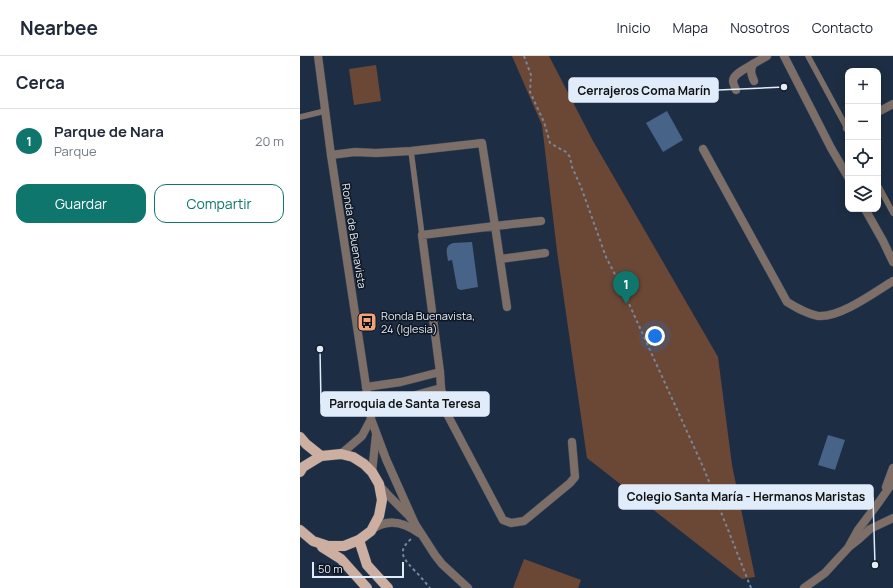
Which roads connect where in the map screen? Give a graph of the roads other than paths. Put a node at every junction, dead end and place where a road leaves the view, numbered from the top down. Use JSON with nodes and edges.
{"nodes":[{"id":1,"x":320,"y":56,"type":"edge"},
{"id":2,"x":767,"y":56,"type":"edge"},
{"id":3,"x":784,"y":56,"type":"edge"},
{"id":4,"x":808,"y":56,"type":"edge"},
{"id":5,"x":753,"y":64,"type":"junction"},
{"id":6,"x":754,"y":81,"type":"dead end"},
{"id":7,"x":736,"y":90,"type":"dead end"},
{"id":8,"x":893,"y":104,"type":"edge"},
{"id":9,"x":881,"y":110,"type":"edge"},
{"id":10,"x":325,"y":111,"type":"junction"},
{"id":11,"x":300,"y":117,"type":"edge"},
{"id":12,"x":845,"y":124,"type":"edge"},
{"id":13,"x":703,"y":149,"type":"dead end"},
{"id":14,"x":411,"y":151,"type":"junction"},
{"id":15,"x":331,"y":154,"type":"junction"},
{"id":16,"x":847,"y":176,"type":"edge"},
{"id":17,"x":881,"y":191,"type":"edge"},
{"id":18,"x":868,"y":212,"type":"edge"},
{"id":19,"x":893,"y":213,"type":"edge"},
{"id":20,"x":541,"y":221,"type":"dead end"},
{"id":21,"x":495,"y":226,"type":"junction"},
{"id":22,"x":422,"y":235,"type":"junction"},
{"id":23,"x":545,"y":253,"type":"dead end"},
{"id":24,"x":500,"y":259,"type":"junction"},
{"id":25,"x":893,"y":262,"type":"edge"},
{"id":26,"x":893,"y":281,"type":"edge"},
{"id":27,"x":507,"y":307,"type":"dead end"},
{"id":28,"x":440,"y":372,"type":"junction"},
{"id":29,"x":366,"y":387,"type":"junction"},
{"id":30,"x":441,"y":388,"type":"junction"},
{"id":31,"x":369,"y":407,"type":"junction"},
{"id":32,"x":371,"y":419,"type":"junction"},
{"id":33,"x":376,"y":432,"type":"junction"},
{"id":34,"x":300,"y":437,"type":"edge"},
{"id":35,"x":572,"y":442,"type":"dead end"},
{"id":36,"x":341,"y":454,"type":"junction"},
{"id":37,"x":321,"y":456,"type":"junction"},
{"id":38,"x":893,"y":468,"type":"edge"},
{"id":39,"x":300,"y":472,"type":"edge"},
{"id":40,"x":372,"y":472,"type":"junction"},
{"id":41,"x":893,"y":482,"type":"edge"},
{"id":42,"x":379,"y":484,"type":"junction"},
{"id":43,"x":879,"y":502,"type":"junction"},
{"id":44,"x":893,"y":518,"type":"edge"},
{"id":45,"x":415,"y":524,"type":"junction"},
{"id":46,"x":300,"y":530,"type":"edge"},
{"id":47,"x":371,"y":530,"type":"junction"},
{"id":48,"x":419,"y":536,"type":"junction"},
{"id":49,"x":359,"y":540,"type":"junction"},
{"id":50,"x":313,"y":541,"type":"junction"},
{"id":51,"x":848,"y":548,"type":"junction"},
{"id":52,"x":367,"y":588,"type":"edge"},
{"id":53,"x":388,"y":588,"type":"edge"},
{"id":54,"x":468,"y":588,"type":"edge"},
{"id":55,"x":804,"y":588,"type":"edge"}],
"edges":[{"from":1,"to":10,"type":"street","name":"Ronda de Buenavista"},
{"from":2,"to":5,"type":"street"},
{"from":3,"to":16,"type":"street"},
{"from":4,"to":12,"type":"lane"},
{"from":5,"to":6,"type":"street"},
{"from":5,"to":7,"type":"street"},
{"from":8,"to":9,"type":"street"},
{"from":10,"to":11,"type":"lane"},
{"from":10,"to":15,"type":"street","name":"Ronda de Buenavista"},
{"from":13,"to":26,"type":"street"},
{"from":14,"to":15,"type":"street"},
{"from":14,"to":21,"type":"street"},
{"from":14,"to":22,"type":"lane"},
{"from":15,"to":29,"type":"street","name":"Ronda de Buenavista"},
{"from":17,"to":19,"type":"lane"},
{"from":18,"to":25,"type":"street"},
{"from":20,"to":21,"type":"street"},
{"from":21,"to":22,"type":"street"},
{"from":21,"to":24,"type":"street"},
{"from":22,"to":28,"type":"street"},
{"from":23,"to":24,"type":"street"},
{"from":24,"to":27,"type":"street"},
{"from":28,"to":29,"type":"street"},
{"from":28,"to":30,"type":"street"},
{"from":29,"to":31,"type":"street","name":"Ronda de Buenavista"},
{"from":30,"to":31,"type":"street"},
{"from":30,"to":35,"type":"street"},
{"from":31,"to":32,"type":"street","name":"Ronda de Buenavista"},
{"from":32,"to":33,"type":"street","name":"Ronda de Buenavista"},
{"from":32,"to":36,"type":"street"},
{"from":33,"to":40,"type":"street","name":"Ronda de Buenavista"},
{"from":33,"to":45,"type":"street","name":"Ronda de Buenavista"},
{"from":34,"to":37,"type":"main road"},
{"from":36,"to":37,"type":"main road"},
{"from":36,"to":40,"type":"main road"},
{"from":37,"to":39,"type":"main road"},
{"from":38,"to":43,"type":"street"},
{"from":40,"to":42,"type":"main road"},
{"from":41,"to":43,"type":"street"},
{"from":42,"to":45,"type":"street","name":"Ronda de Buenavista"},
{"from":42,"to":47,"type":"main road"},
{"from":43,"to":51,"type":"street"},
{"from":44,"to":51,"type":"street"},
{"from":45,"to":48,"type":"street","name":"Ronda de Buenavista"},
{"from":46,"to":50,"type":"main road"},
{"from":47,"to":48,"type":"street","name":"Ronda de Buenavista"},
{"from":47,"to":49,"type":"main road"},
{"from":48,"to":54,"type":"street","name":"Ronda de Buenavista"},
{"from":49,"to":50,"type":"main road"},
{"from":49,"to":53,"type":"main road"},
{"from":50,"to":52,"type":"main road"},
{"from":51,"to":55,"type":"street"}]}
